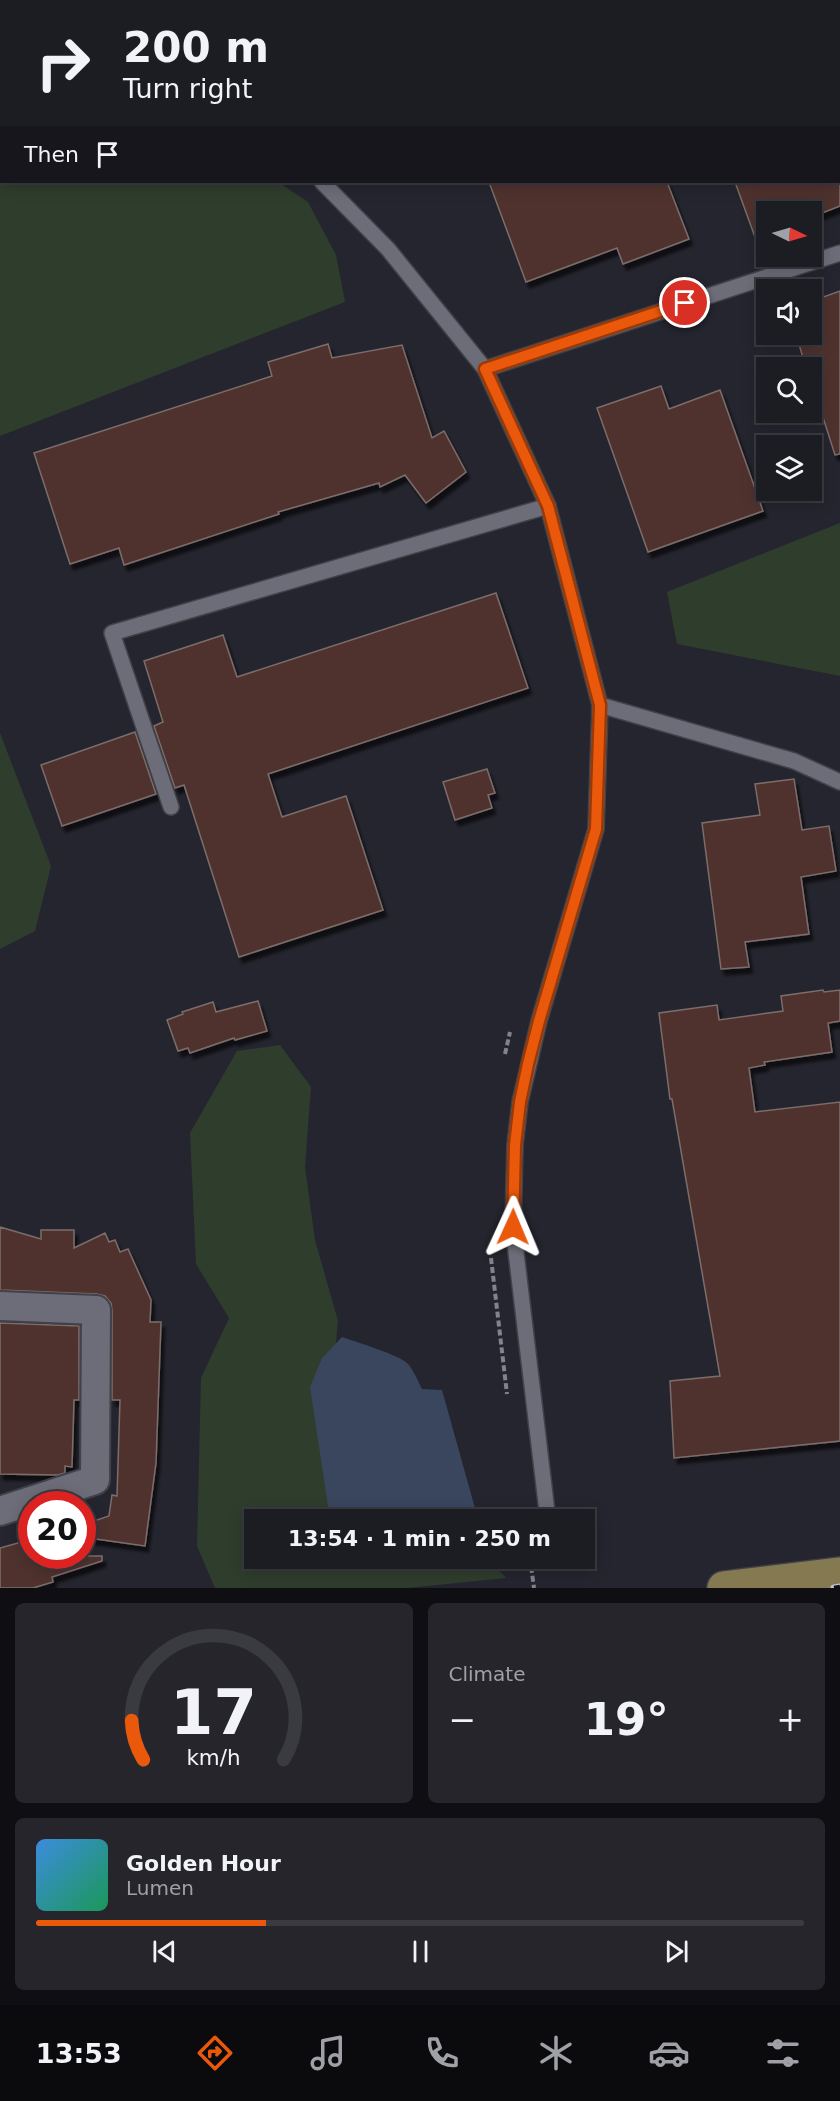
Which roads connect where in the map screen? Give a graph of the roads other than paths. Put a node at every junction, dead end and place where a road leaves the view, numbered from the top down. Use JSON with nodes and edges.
{"nodes":[{"id":1,"x":323,"y":183,"type":"edge"},
{"id":2,"x":840,"y":253,"type":"edge"},
{"id":3,"x":485,"y":369,"type":"junction"},
{"id":4,"x":548,"y":506,"type":"junction"},
{"id":5,"x":600,"y":705,"type":"junction"},
{"id":6,"x":840,"y":782,"type":"edge"},
{"id":7,"x":171,"y":807,"type":"dead end"},
{"id":8,"x":0,"y":1306,"type":"edge"},
{"id":9,"x":547,"y":1509,"type":"edge"},
{"id":10,"x":0,"y":1511,"type":"edge"},
{"id":11,"x":840,"y":1574,"type":"edge"},
{"id":12,"x":724,"y":1588,"type":"edge"}],
"edges":[{"from":1,"to":3,"type":"lane"},
{"from":2,"to":3,"type":"lane"},
{"from":3,"to":4,"type":"lane"},
{"from":4,"to":5,"type":"lane"},
{"from":4,"to":7,"type":"lane"},
{"from":5,"to":6,"type":"lane"},
{"from":5,"to":9,"type":"lane"},
{"from":8,"to":10,"type":"street"},
{"from":11,"to":12,"type":"main road"}]}
